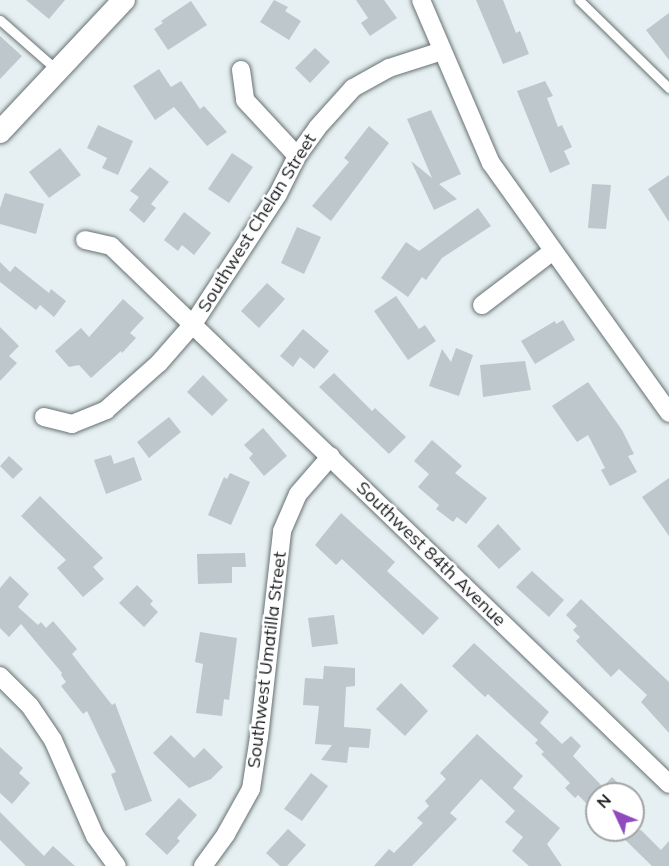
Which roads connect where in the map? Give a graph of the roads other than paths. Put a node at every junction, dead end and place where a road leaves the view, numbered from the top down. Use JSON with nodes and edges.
{"nodes":[{"id":1,"x":124,"y":0,"type":"edge"},
{"id":2,"x":421,"y":0,"type":"edge"},
{"id":3,"x":579,"y":0,"type":"edge"},
{"id":4,"x":0,"y":20,"type":"edge"},
{"id":5,"x":442,"y":51,"type":"junction"},
{"id":6,"x":241,"y":70,"type":"dead end"},
{"id":7,"x":59,"y":71,"type":"junction"},
{"id":8,"x":669,"y":88,"type":"edge"},
{"id":9,"x":0,"y":132,"type":"edge"},
{"id":10,"x":297,"y":156,"type":"junction"},
{"id":11,"x":85,"y":240,"type":"dead end"},
{"id":12,"x":553,"y":251,"type":"junction"},
{"id":13,"x":482,"y":305,"type":"dead end"},
{"id":14,"x":193,"y":324,"type":"junction"},
{"id":15,"x":669,"y":413,"type":"edge"},
{"id":16,"x":44,"y":417,"type":"dead end"},
{"id":17,"x":331,"y":456,"type":"junction"},
{"id":18,"x":0,"y":676,"type":"edge"},
{"id":19,"x":669,"y":784,"type":"edge"},
{"id":20,"x":117,"y":866,"type":"edge"},
{"id":21,"x":203,"y":866,"type":"edge"}],
"edges":[{"from":1,"to":7,"type":"street"},
{"from":2,"to":5,"type":"street"},
{"from":3,"to":8,"type":"lane"},
{"from":4,"to":7,"type":"lane"},
{"from":5,"to":10,"type":"street","name":"Southwest Chelan Street"},
{"from":5,"to":12,"type":"street"},
{"from":6,"to":10,"type":"street"},
{"from":7,"to":9,"type":"street"},
{"from":10,"to":14,"type":"street","name":"Southwest Chelan Street"},
{"from":11,"to":14,"type":"street","name":"Southwest 84th Avenue"},
{"from":12,"to":13,"type":"street"},
{"from":12,"to":15,"type":"street"},
{"from":14,"to":16,"type":"street","name":"Southwest Chelan Street"},
{"from":14,"to":17,"type":"street","name":"Southwest 84th Avenue"},
{"from":17,"to":19,"type":"street","name":"Southwest 84th Avenue"},
{"from":17,"to":21,"type":"street","name":"Southwest Umatilla Street"},
{"from":18,"to":20,"type":"street"}]}
